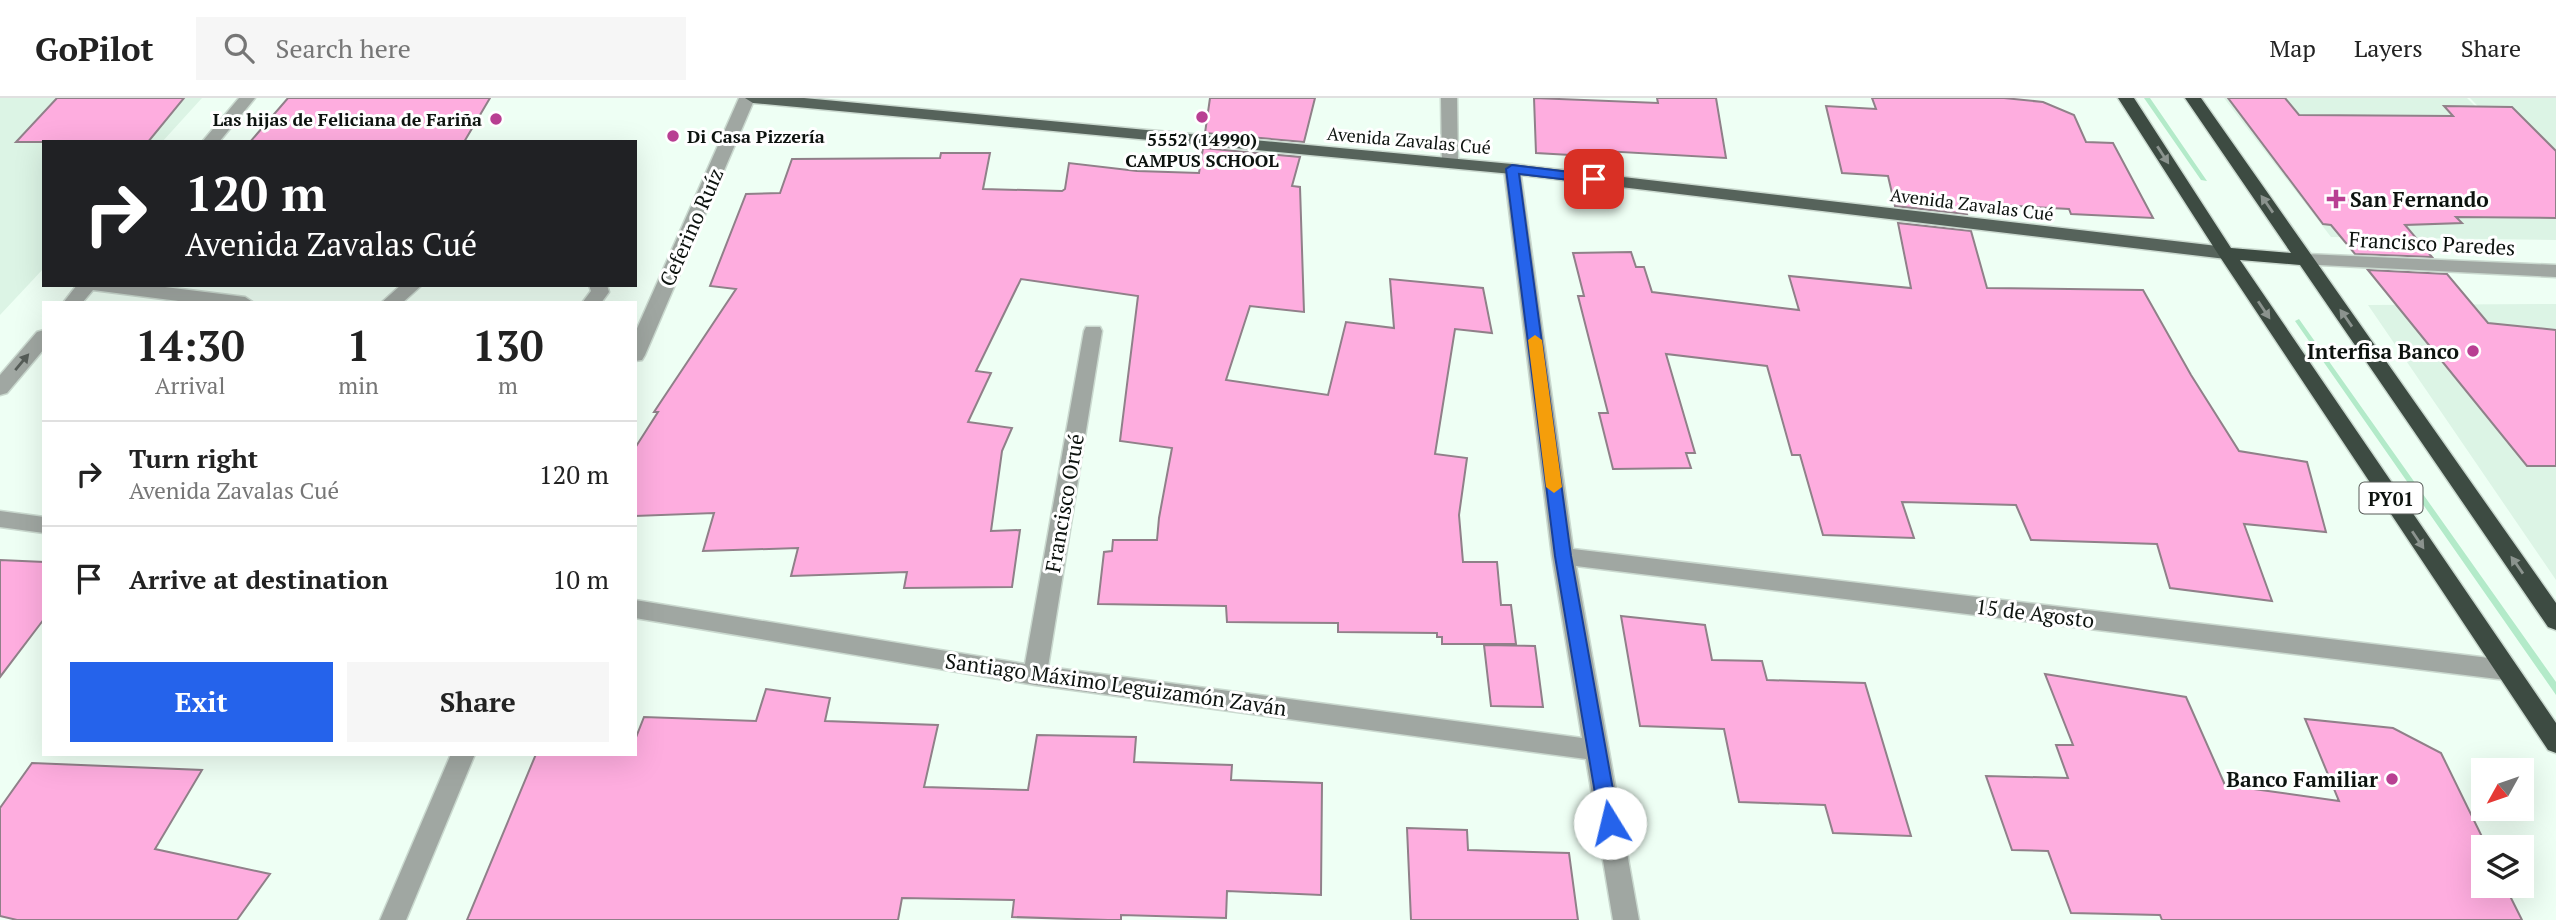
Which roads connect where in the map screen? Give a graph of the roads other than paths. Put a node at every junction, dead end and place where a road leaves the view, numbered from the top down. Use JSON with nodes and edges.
{"nodes":[{"id":1,"x":247,"y":98,"type":"edge"},
{"id":2,"x":747,"y":98,"type":"edge"},
{"id":3,"x":753,"y":98,"type":"edge"},
{"id":4,"x":1450,"y":98,"type":"edge"},
{"id":5,"x":2126,"y":98,"type":"edge"},
{"id":6,"x":2193,"y":98,"type":"edge"},
{"id":7,"x":212,"y":140,"type":"edge"},
{"id":8,"x":1450,"y":163,"type":"junction"},
{"id":9,"x":1512,"y":169,"type":"junction"},
{"id":10,"x":2226,"y":253,"type":"junction"},
{"id":11,"x":2306,"y":260,"type":"junction"},
{"id":12,"x":2556,"y":271,"type":"edge"},
{"id":13,"x":85,"y":287,"type":"edge"},
{"id":14,"x":114,"y":287,"type":"edge"},
{"id":15,"x":410,"y":287,"type":"edge"},
{"id":16,"x":74,"y":301,"type":"edge"},
{"id":17,"x":229,"y":301,"type":"edge"},
{"id":18,"x":393,"y":301,"type":"edge"},
{"id":19,"x":1093,"y":331,"type":"dead end"},
{"id":20,"x":42,"y":338,"type":"edge"},
{"id":21,"x":637,"y":350,"type":"edge"},
{"id":22,"x":0,"y":388,"type":"edge"},
{"id":23,"x":0,"y":519,"type":"edge"},
{"id":24,"x":42,"y":525,"type":"edge"},
{"id":25,"x":1563,"y":556,"type":"junction"},
{"id":26,"x":637,"y":609,"type":"edge"},
{"id":27,"x":2556,"y":621,"type":"edge"},
{"id":28,"x":2506,"y":670,"type":"junction"},
{"id":29,"x":1035,"y":675,"type":"junction"},
{"id":30,"x":2556,"y":743,"type":"edge"},
{"id":31,"x":1598,"y":750,"type":"junction"},
{"id":32,"x":462,"y":756,"type":"edge"},
{"id":33,"x":393,"y":920,"type":"edge"},
{"id":34,"x":1626,"y":920,"type":"edge"}],
"edges":[{"from":1,"to":7,"type":"street"},
{"from":2,"to":21,"type":"street","name":"Ceferino Ruíz"},
{"from":3,"to":8,"type":"main road","name":"Avenida Zavalas Cué"},
{"from":4,"to":8,"type":"street"},
{"from":5,"to":10,"type":"highway","number":"PY01","one_way":true},
{"from":11,"to":6,"type":"highway","number":"PY01","one_way":true},
{"from":8,"to":9,"type":"main road","name":"Avenida Zavalas Cué"},
{"from":9,"to":10,"type":"main road","name":"Avenida Zavalas Cué"},
{"from":9,"to":25,"type":"street"},
{"from":10,"to":11,"type":"highway"},
{"from":10,"to":28,"type":"highway","number":"PY01","one_way":true},
{"from":11,"to":12,"type":"street","name":"Francisco Paredes"},
{"from":27,"to":11,"type":"highway","number":"PY01","one_way":true},
{"from":13,"to":16,"type":"street"},
{"from":14,"to":17,"type":"street"},
{"from":15,"to":18,"type":"street"},
{"from":19,"to":29,"type":"street","name":"Francisco Orué"},
{"from":22,"to":20,"type":"street","one_way":true},
{"from":23,"to":24,"type":"street"},
{"from":25,"to":28,"type":"street","name":"15 de Agosto"},
{"from":25,"to":31,"type":"street"},
{"from":26,"to":29,"type":"street","name":"Santiago Máximo Leguizamón Zaván"},
{"from":28,"to":30,"type":"highway","number":"PY01"},
{"from":29,"to":31,"type":"street","name":"Santiago Máximo Leguizamón Zaván"},
{"from":31,"to":34,"type":"street"},
{"from":32,"to":33,"type":"street"}]}
